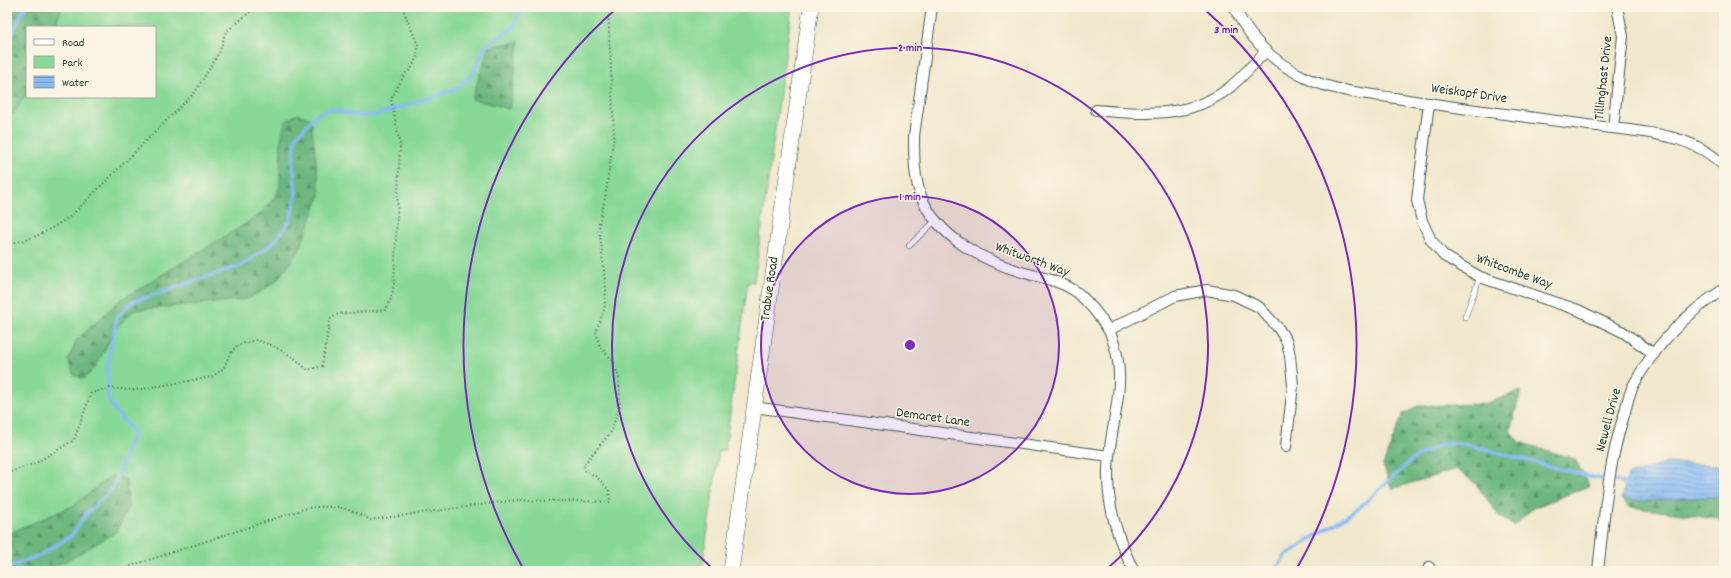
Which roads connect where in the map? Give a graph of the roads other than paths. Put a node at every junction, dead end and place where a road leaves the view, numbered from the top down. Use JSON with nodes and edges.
{"nodes":[{"id":1,"x":811,"y":7,"type":"edge"},
{"id":2,"x":932,"y":7,"type":"edge"},
{"id":3,"x":1234,"y":7,"type":"edge"},
{"id":4,"x":1617,"y":7,"type":"edge"},
{"id":5,"x":1266,"y":51,"type":"junction"},
{"id":6,"x":1429,"y":103,"type":"junction"},
{"id":7,"x":1096,"y":110,"type":"dead end"},
{"id":8,"x":1613,"y":128,"type":"junction"},
{"id":9,"x":1724,"y":166,"type":"edge"},
{"id":10,"x":936,"y":220,"type":"junction"},
{"id":11,"x":909,"y":246,"type":"dead end"},
{"id":12,"x":1480,"y":277,"type":"junction"},
{"id":13,"x":1724,"y":289,"type":"edge"},
{"id":14,"x":1465,"y":317,"type":"dead end"},
{"id":15,"x":1109,"y":330,"type":"junction"},
{"id":16,"x":1654,"y":354,"type":"junction"},
{"id":17,"x":754,"y":407,"type":"junction"},
{"id":18,"x":1286,"y":447,"type":"dead end"},
{"id":19,"x":1109,"y":456,"type":"junction"},
{"id":20,"x":731,"y":571,"type":"edge"},
{"id":21,"x":1134,"y":571,"type":"edge"},
{"id":22,"x":1598,"y":571,"type":"edge"}],
"edges":[{"from":1,"to":17,"type":"main road","name":"Trabue Road"},
{"from":2,"to":10,"type":"street","name":"Whitworth Way"},
{"from":3,"to":5,"type":"street","name":"Weiskopf Drive"},
{"from":4,"to":8,"type":"street","name":"Tillinghast Drive"},
{"from":5,"to":6,"type":"street","name":"Weiskopf Drive"},
{"from":5,"to":7,"type":"street"},
{"from":6,"to":8,"type":"street","name":"Weiskopf Drive"},
{"from":6,"to":12,"type":"street","name":"Whitcombe Way"},
{"from":8,"to":9,"type":"street","name":"Weiskopf Drive"},
{"from":10,"to":11,"type":"lane"},
{"from":10,"to":15,"type":"street","name":"Whitworth Way"},
{"from":12,"to":14,"type":"lane"},
{"from":12,"to":16,"type":"street","name":"Whitcombe Way"},
{"from":13,"to":16,"type":"street","name":"Newell Drive"},
{"from":15,"to":18,"type":"street"},
{"from":15,"to":19,"type":"street","name":"Whitworth Way"},
{"from":16,"to":22,"type":"street","name":"Newell Drive"},
{"from":17,"to":19,"type":"street","name":"Demaret Lane"},
{"from":17,"to":20,"type":"main road","name":"Trabue Road"},
{"from":19,"to":21,"type":"street","name":"Whitworth Way"}]}
